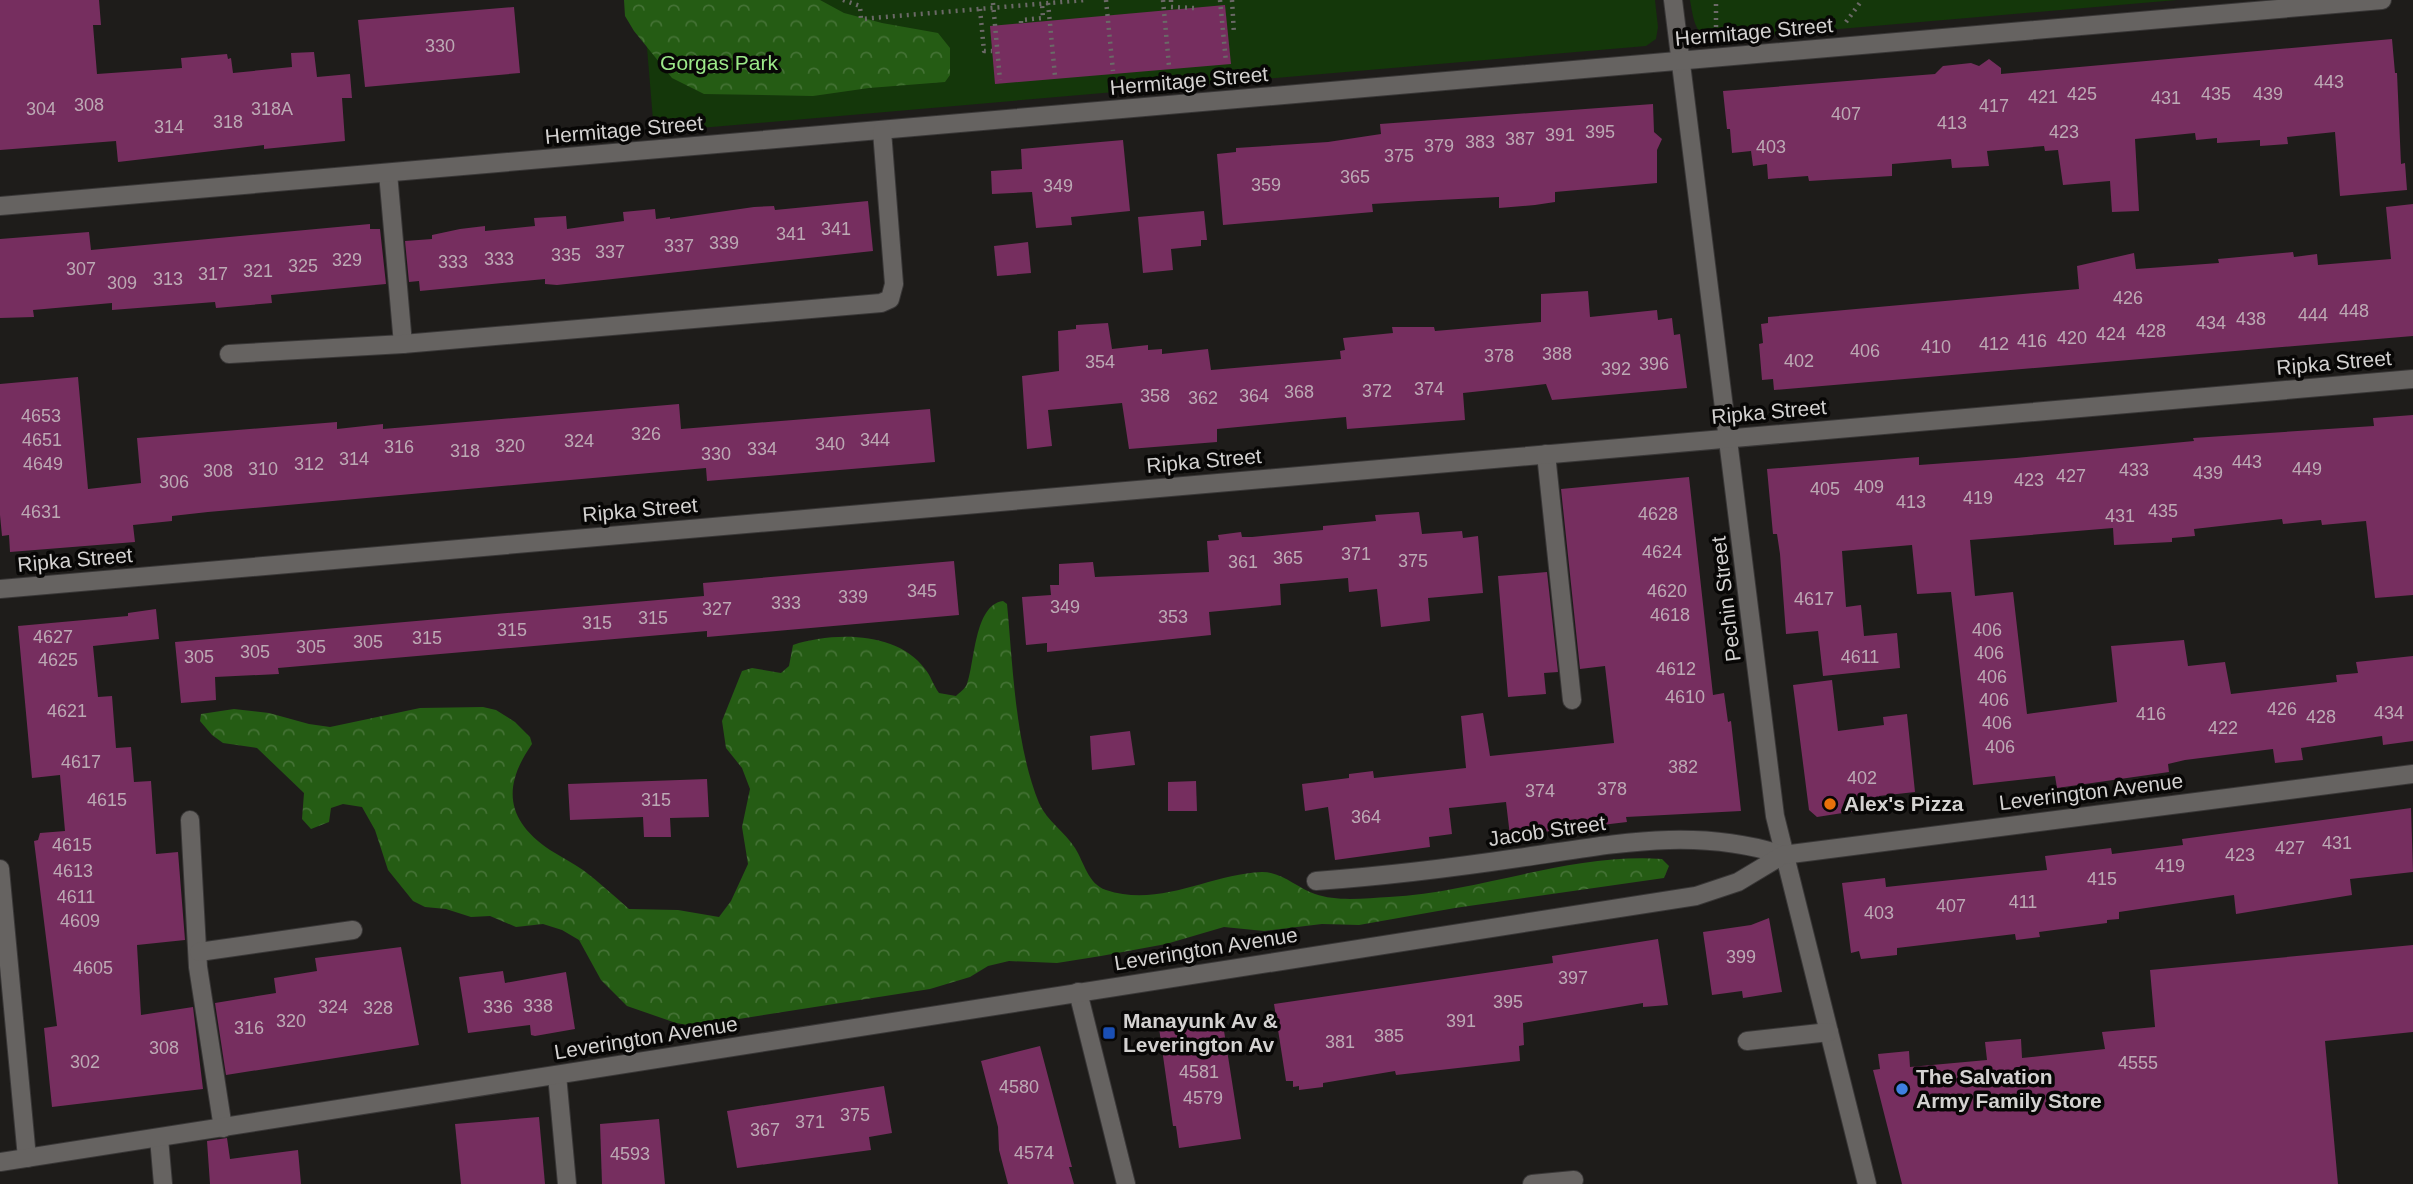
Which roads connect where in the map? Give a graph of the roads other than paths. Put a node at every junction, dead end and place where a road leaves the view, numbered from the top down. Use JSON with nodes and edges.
{"nodes":[{"id":1,"x":1673,"y":0,"type":"edge"},
{"id":2,"x":2382,"y":0,"type":"edge"},
{"id":3,"x":1682,"y":61,"type":"junction"},
{"id":4,"x":882,"y":131,"type":"junction"},
{"id":5,"x":388,"y":173,"type":"junction"},
{"id":6,"x":0,"y":206,"type":"edge"},
{"id":7,"x":403,"y":344,"type":"junction"},
{"id":8,"x":229,"y":354,"type":"dead end"},
{"id":9,"x":2413,"y":379,"type":"edge"},
{"id":10,"x":1730,"y":438,"type":"junction"},
{"id":11,"x":1546,"y":454,"type":"junction"},
{"id":12,"x":0,"y":589,"type":"edge"},
{"id":13,"x":1572,"y":700,"type":"dead end"},
{"id":14,"x":2413,"y":774,"type":"edge"},
{"id":15,"x":190,"y":820,"type":"dead end"},
{"id":16,"x":1783,"y":855,"type":"junction"},
{"id":17,"x":0,"y":869,"type":"edge"},
{"id":18,"x":1316,"y":881,"type":"dead end"},
{"id":19,"x":353,"y":930,"type":"dead end"},
{"id":20,"x":199,"y":952,"type":"junction"},
{"id":21,"x":1078,"y":992,"type":"junction"},
{"id":22,"x":1829,"y":1032,"type":"junction"},
{"id":23,"x":1747,"y":1041,"type":"dead end"},
{"id":24,"x":557,"y":1075,"type":"junction"},
{"id":25,"x":223,"y":1128,"type":"junction"},
{"id":26,"x":159,"y":1138,"type":"junction"},
{"id":27,"x":27,"y":1158,"type":"junction"},
{"id":28,"x":0,"y":1162,"type":"edge"},
{"id":29,"x":1574,"y":1180,"type":"dead end"},
{"id":30,"x":163,"y":1184,"type":"edge"},
{"id":31,"x":568,"y":1184,"type":"edge"},
{"id":32,"x":1126,"y":1184,"type":"edge"},
{"id":33,"x":1532,"y":1184,"type":"edge"},
{"id":34,"x":1867,"y":1184,"type":"edge"}],
"edges":[{"from":1,"to":3,"type":"street","name":"Pechin Street"},
{"from":2,"to":3,"type":"street","name":"Hermitage Street"},
{"from":3,"to":4,"type":"street","name":"Hermitage Street"},
{"from":3,"to":10,"type":"street","name":"Pechin Street"},
{"from":4,"to":5,"type":"street","name":"Hermitage Street"},
{"from":4,"to":7,"type":"street"},
{"from":5,"to":6,"type":"street","name":"Hermitage Street"},
{"from":5,"to":7,"type":"street"},
{"from":7,"to":8,"type":"street"},
{"from":9,"to":10,"type":"street","name":"Ripka Street"},
{"from":10,"to":11,"type":"street","name":"Ripka Street"},
{"from":10,"to":16,"type":"street","name":"Pechin Street"},
{"from":11,"to":12,"type":"street","name":"Ripka Street"},
{"from":11,"to":13,"type":"street"},
{"from":14,"to":16,"type":"street","name":"Leverington Avenue"},
{"from":15,"to":20,"type":"street"},
{"from":16,"to":18,"type":"street","name":"Jacob Street"},
{"from":16,"to":21,"type":"street","name":"Leverington Avenue"},
{"from":16,"to":22,"type":"street","name":"Pechin Street"},
{"from":17,"to":27,"type":"street"},
{"from":19,"to":20,"type":"street"},
{"from":20,"to":25,"type":"street"},
{"from":21,"to":24,"type":"street","name":"Leverington Avenue"},
{"from":21,"to":32,"type":"street"},
{"from":22,"to":23,"type":"street"},
{"from":22,"to":34,"type":"street","name":"Pechin Street"},
{"from":24,"to":25,"type":"street","name":"Leverington Avenue"},
{"from":24,"to":31,"type":"street"},
{"from":25,"to":26,"type":"street","name":"Leverington Avenue"},
{"from":26,"to":27,"type":"street","name":"Leverington Avenue"},
{"from":26,"to":30,"type":"street"},
{"from":27,"to":28,"type":"street","name":"Leverington Avenue"},
{"from":29,"to":33,"type":"street"}]}
